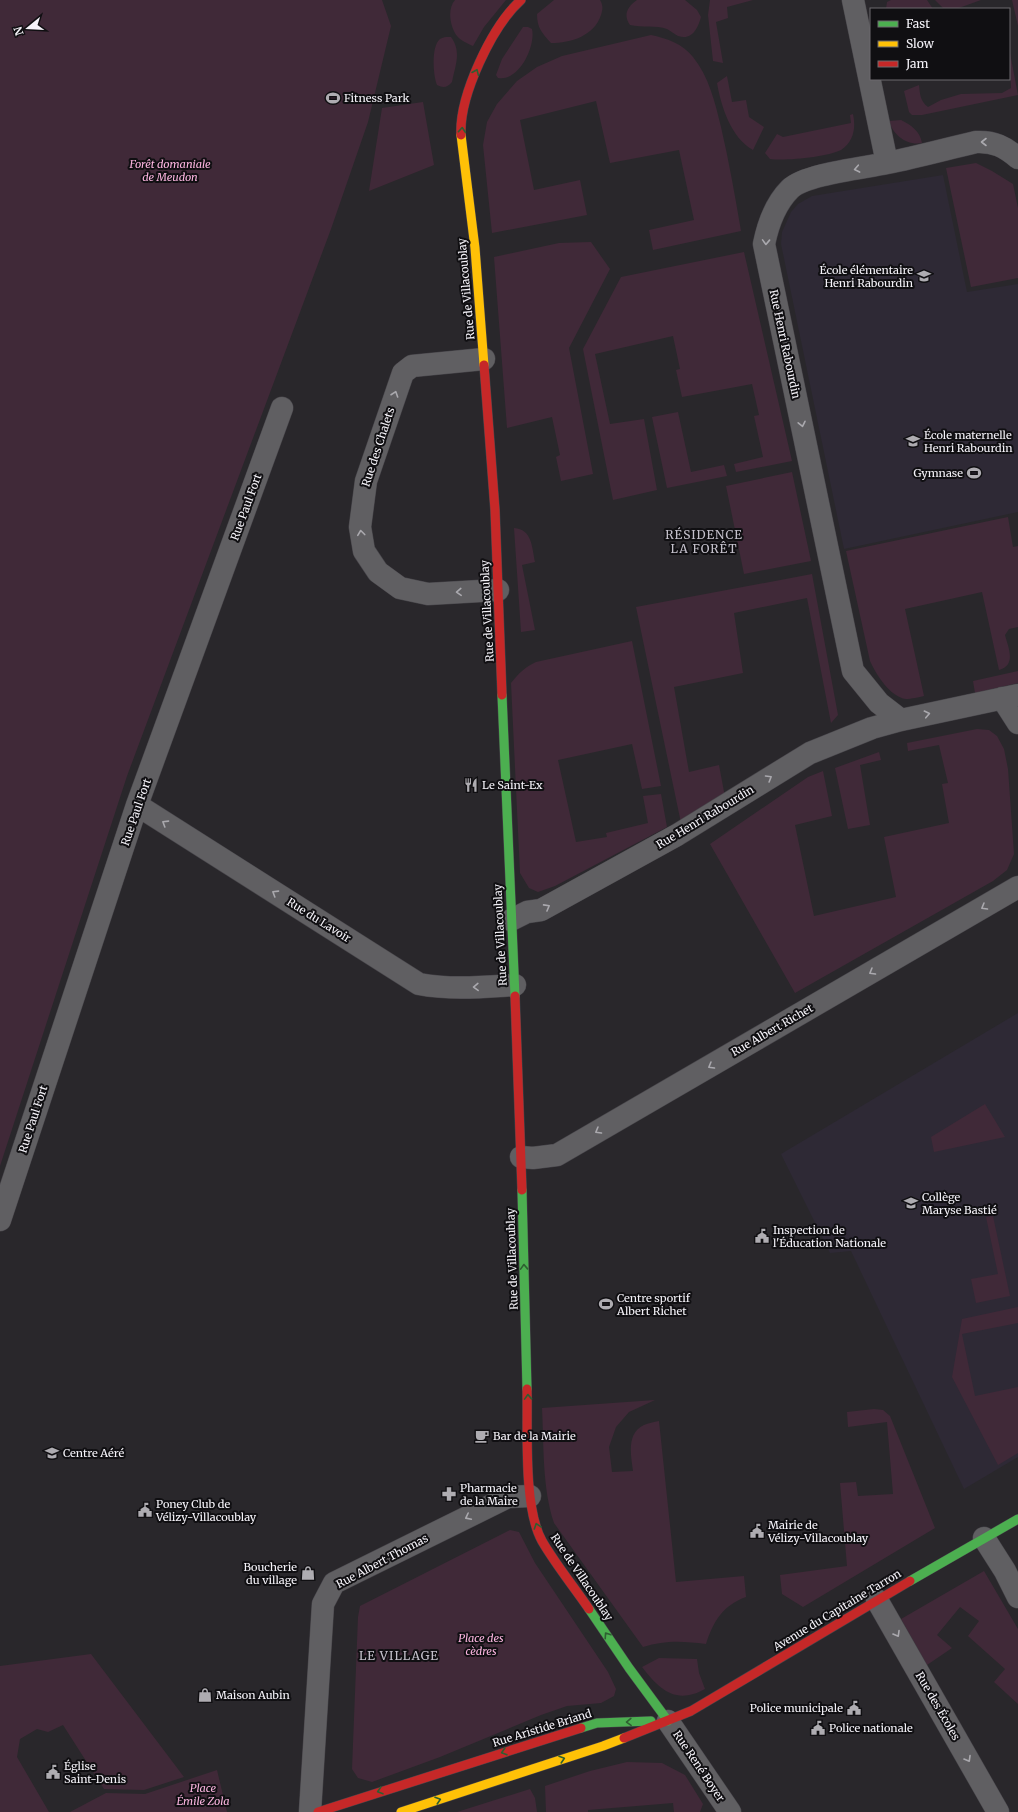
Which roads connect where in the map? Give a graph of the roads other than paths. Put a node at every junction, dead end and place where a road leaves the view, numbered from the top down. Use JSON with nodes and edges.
{"nodes":[{"id":1,"x":521,"y":0,"type":"edge"},
{"id":2,"x":852,"y":0,"type":"edge"},
{"id":3,"x":1018,"y":158,"type":"edge"},
{"id":4,"x":887,"y":163,"type":"junction"},
{"id":5,"x":484,"y":359,"type":"junction"},
{"id":6,"x":282,"y":408,"type":"dead end"},
{"id":7,"x":498,"y":590,"type":"junction"},
{"id":8,"x":1010,"y":696,"type":"edge"},
{"id":9,"x":901,"y":720,"type":"junction"},
{"id":10,"x":1018,"y":723,"type":"edge"},
{"id":11,"x":137,"y":806,"type":"junction"},
{"id":12,"x":1018,"y":888,"type":"edge"},
{"id":13,"x":511,"y":920,"type":"junction"},
{"id":14,"x":514,"y":985,"type":"junction"},
{"id":15,"x":521,"y":1158,"type":"junction"},
{"id":16,"x":0,"y":1220,"type":"edge"},
{"id":17,"x":530,"y":1496,"type":"junction"},
{"id":18,"x":1018,"y":1519,"type":"edge"},
{"id":19,"x":984,"y":1538,"type":"junction"},
{"id":20,"x":1018,"y":1598,"type":"edge"},
{"id":21,"x":877,"y":1600,"type":"junction"},
{"id":22,"x":668,"y":1721,"type":"junction"},
{"id":23,"x":310,"y":1812,"type":"edge"},
{"id":24,"x":318,"y":1812,"type":"edge"},
{"id":25,"x":401,"y":1812,"type":"edge"},
{"id":26,"x":730,"y":1812,"type":"edge"},
{"id":27,"x":998,"y":1812,"type":"edge"}],
"edges":[{"from":5,"to":1,"type":"street","name":"Rue de Villacoublay","one_way":true},
{"from":2,"to":4,"type":"street"},
{"from":3,"to":4,"type":"street","name":"Rue Henri Rabourdin","one_way":true},
{"from":4,"to":9,"type":"street","name":"Rue Henri Rabourdin","one_way":true},
{"from":5,"to":7,"type":"street","name":"Rue de Villacoublay"},
{"from":7,"to":5,"type":"street","name":"Rue des Chalets","one_way":true},
{"from":6,"to":11,"type":"street","name":"Rue Paul Fort"},
{"from":7,"to":13,"type":"street","name":"Rue de Villacoublay"},
{"from":9,"to":8,"type":"street","name":"Rue Henri Rabourdin","one_way":true},
{"from":8,"to":10,"type":"street"},
{"from":13,"to":9,"type":"street","name":"Rue Henri Rabourdin","one_way":true},
{"from":14,"to":11,"type":"street","name":"Rue du Lavoir","one_way":true},
{"from":11,"to":16,"type":"street","name":"Rue Paul Fort"},
{"from":12,"to":15,"type":"street","name":"Rue Albert Richet","one_way":true},
{"from":13,"to":14,"type":"street","name":"Rue de Villacoublay"},
{"from":14,"to":15,"type":"street","name":"Rue de Villacoublay"},
{"from":17,"to":15,"type":"street","name":"Rue de Villacoublay","one_way":true},
{"from":22,"to":17,"type":"street","name":"Rue de Villacoublay","one_way":true},
{"from":17,"to":23,"type":"street","name":"Rue Albert Thomas","one_way":true},
{"from":18,"to":19,"type":"street","name":"Avenue du Capitaine Tarron"},
{"from":19,"to":20,"type":"street"},
{"from":19,"to":21,"type":"street","name":"Avenue du Capitaine Tarron"},
{"from":21,"to":22,"type":"street","name":"Avenue du Capitaine Tarron"},
{"from":21,"to":27,"type":"street","name":"Rue des Écoles","one_way":true},
{"from":22,"to":24,"type":"street","name":"Rue Aristide Briand","one_way":true},
{"from":25,"to":22,"type":"street","one_way":true},
{"from":22,"to":26,"type":"street","name":"Rue René Boyer"}]}
